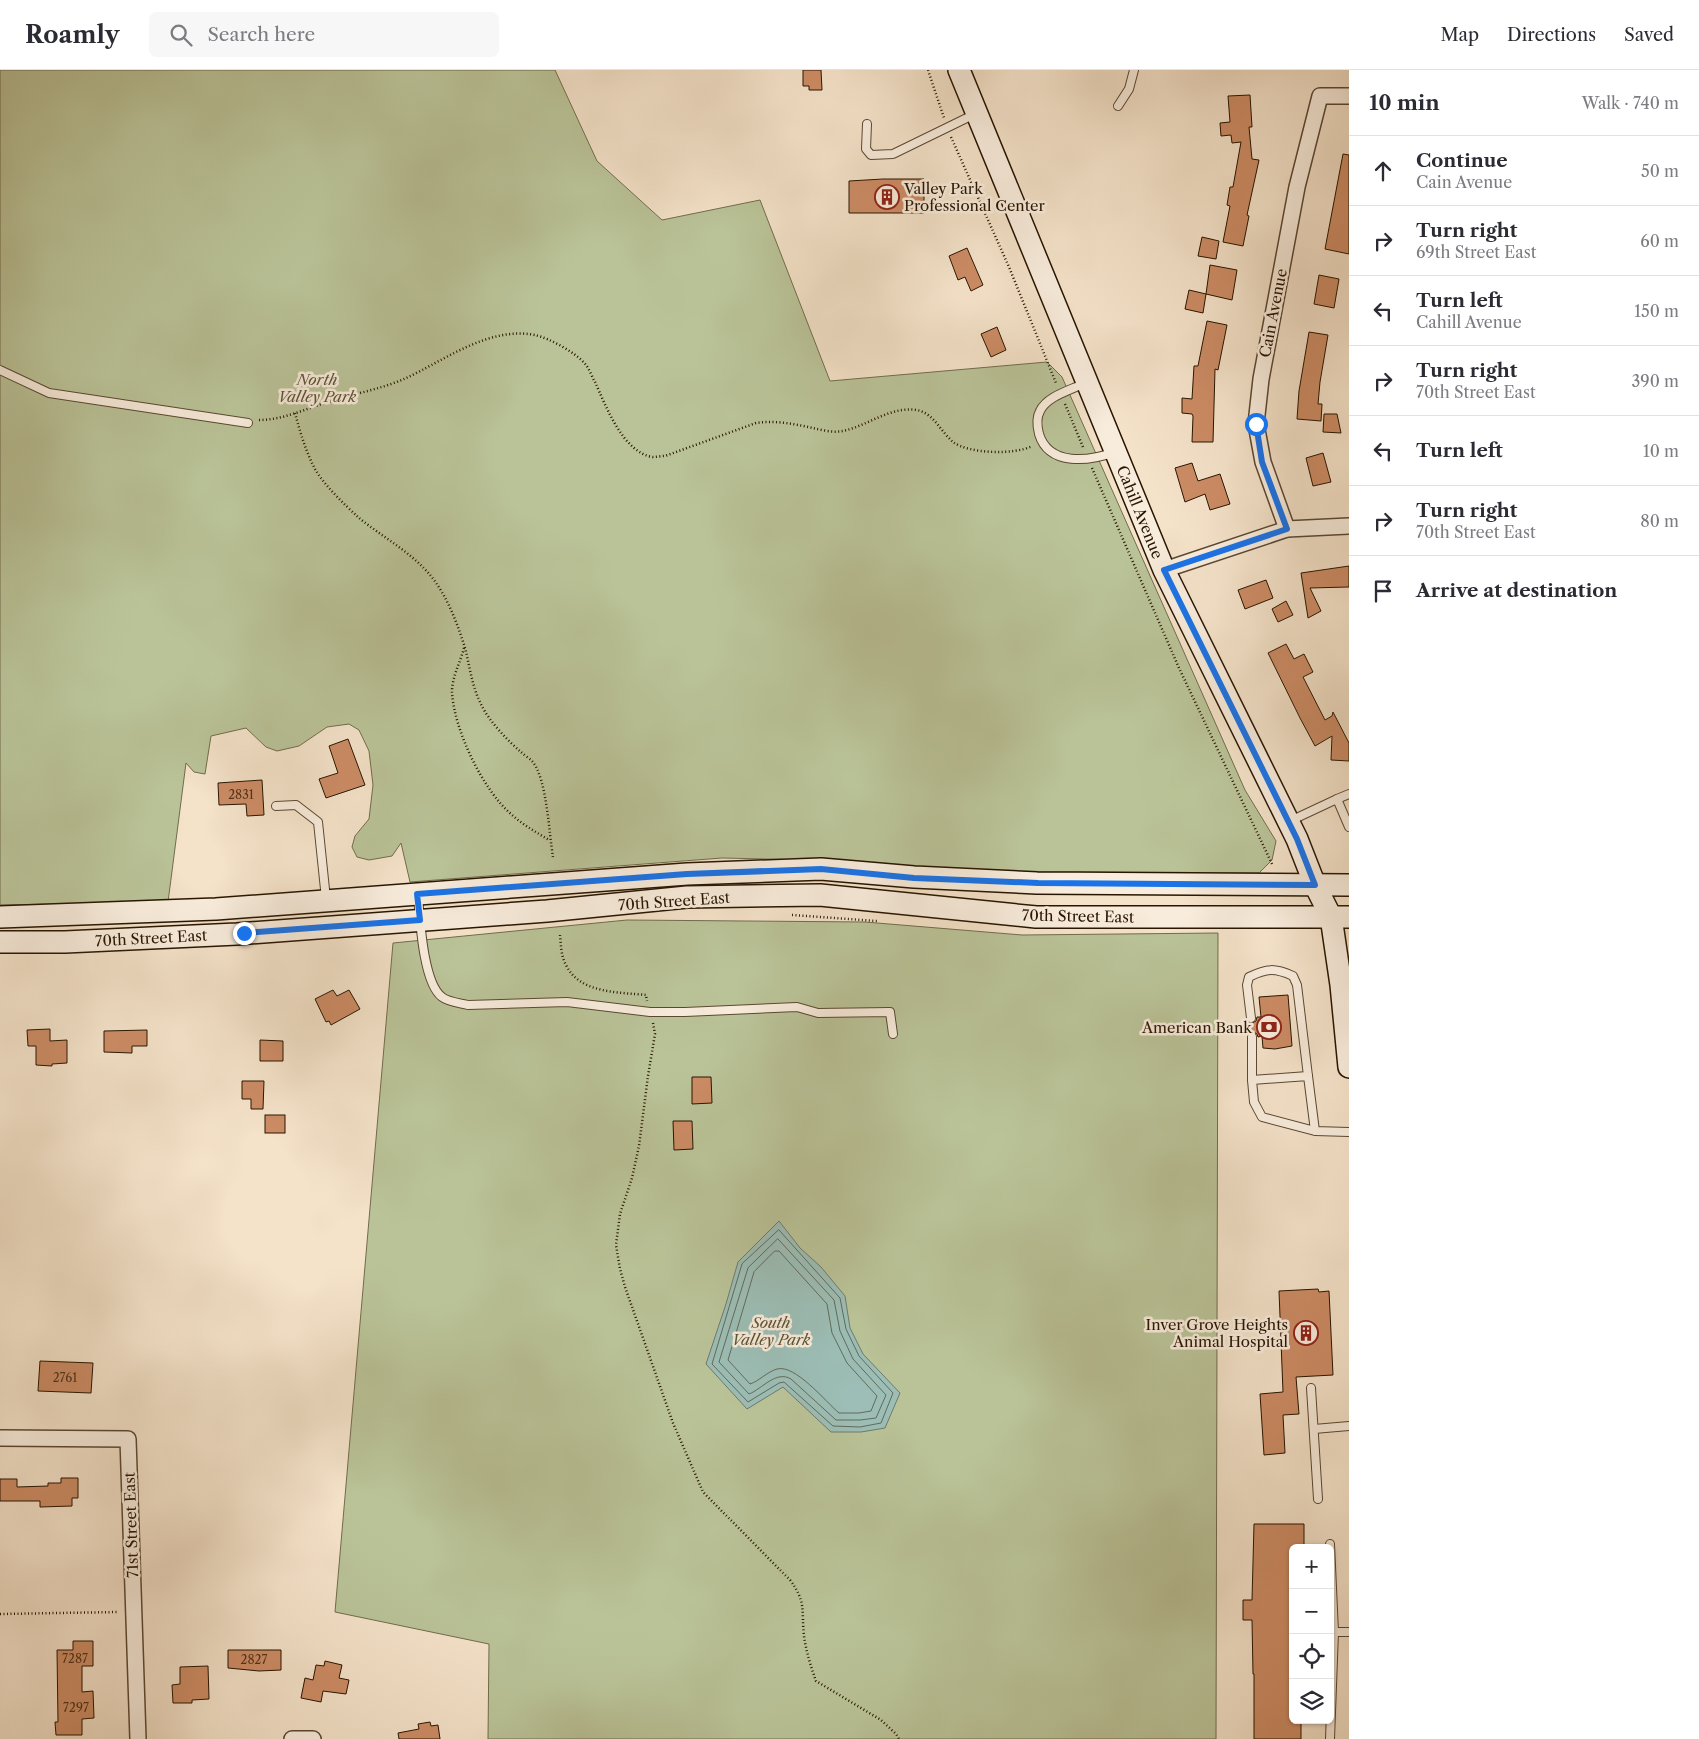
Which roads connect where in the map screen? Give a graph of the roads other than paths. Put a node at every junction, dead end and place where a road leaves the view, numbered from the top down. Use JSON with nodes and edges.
{"nodes":[{"id":1,"x":959,"y":70,"type":"edge"},
{"id":2,"x":1134,"y":70,"type":"edge"},
{"id":3,"x":1349,"y":96,"type":"edge"},
{"id":4,"x":1118,"y":106,"type":"dead end"},
{"id":5,"x":977,"y":113,"type":"junction"},
{"id":6,"x":867,"y":124,"type":"dead end"},
{"id":7,"x":0,"y":370,"type":"edge"},
{"id":8,"x":1087,"y":383,"type":"junction"},
{"id":9,"x":248,"y":423,"type":"road end"},
{"id":10,"x":1115,"y":452,"type":"junction"},
{"id":11,"x":1349,"y":526,"type":"edge"},
{"id":12,"x":1287,"y":529,"type":"junction"},
{"id":13,"x":1164,"y":570,"type":"junction"},
{"id":14,"x":1349,"y":794,"type":"edge"},
{"id":15,"x":1337,"y":799,"type":"junction"},
{"id":16,"x":276,"y":806,"type":"dead end"},
{"id":17,"x":1288,"y":822,"type":"junction"},
{"id":18,"x":1349,"y":826,"type":"edge"},
{"id":19,"x":1315,"y":885,"type":"junction"},
{"id":20,"x":1349,"y":885,"type":"edge"},
{"id":21,"x":417,"y":894,"type":"junction"},
{"id":22,"x":326,"y":901,"type":"junction"},
{"id":23,"x":0,"y":917,"type":"edge"},
{"id":24,"x":1340,"y":917,"type":"edge"},
{"id":25,"x":420,"y":920,"type":"junction"},
{"id":26,"x":0,"y":942,"type":"edge"},
{"id":27,"x":1343,"y":962,"type":"edge"},
{"id":28,"x":1346,"y":1008,"type":"edge"},
{"id":29,"x":1251,"y":1018,"type":"dead end"},
{"id":30,"x":893,"y":1034,"type":"dead end"},
{"id":31,"x":1252,"y":1037,"type":"dead end"},
{"id":32,"x":1349,"y":1067,"type":"edge"},
{"id":33,"x":1308,"y":1076,"type":"junction"},
{"id":34,"x":1252,"y":1080,"type":"junction"},
{"id":35,"x":1315,"y":1131,"type":"junction"},
{"id":36,"x":1349,"y":1132,"type":"edge"},
{"id":37,"x":1311,"y":1388,"type":"dead end"},
{"id":38,"x":1349,"y":1426,"type":"edge"},
{"id":39,"x":1314,"y":1429,"type":"junction"},
{"id":40,"x":0,"y":1438,"type":"edge"},
{"id":41,"x":1318,"y":1499,"type":"dead end"},
{"id":42,"x":1334,"y":1632,"type":"edge"},
{"id":43,"x":1349,"y":1632,"type":"edge"},
{"id":44,"x":1334,"y":1634,"type":"edge"},
{"id":45,"x":138,"y":1739,"type":"edge"},
{"id":46,"x":292,"y":1739,"type":"edge"},
{"id":47,"x":312,"y":1739,"type":"edge"},
{"id":48,"x":1330,"y":1739,"type":"edge"}],
"edges":[{"from":1,"to":5,"type":"main road","name":"Cahill Avenue"},
{"from":2,"to":4,"type":"lane"},
{"from":3,"to":12,"type":"street","name":"Cain Avenue"},
{"from":5,"to":6,"type":"lane"},
{"from":5,"to":8,"type":"main road","name":"Cahill Avenue"},
{"from":7,"to":9,"type":"lane"},
{"from":8,"to":10,"type":"main road","name":"Cahill Avenue"},
{"from":8,"to":10,"type":"lane"},
{"from":10,"to":13,"type":"main road","name":"Cahill Avenue"},
{"from":11,"to":12,"type":"street"},
{"from":12,"to":13,"type":"street"},
{"from":13,"to":17,"type":"main road","name":"Cahill Avenue"},
{"from":14,"to":15,"type":"lane"},
{"from":15,"to":17,"type":"lane"},
{"from":15,"to":18,"type":"lane"},
{"from":16,"to":22,"type":"lane"},
{"from":17,"to":19,"type":"main road","name":"Cahill Avenue"},
{"from":19,"to":20,"type":"main road","name":"70th Street East"},
{"from":19,"to":21,"type":"main road","name":"70th Street East"},
{"from":19,"to":24,"type":"main road","name":"Cahill Avenue"},
{"from":21,"to":22,"type":"main road","name":"70th Street East"},
{"from":21,"to":25,"type":"lane"},
{"from":22,"to":23,"type":"main road","name":"70th Street East"},
{"from":24,"to":25,"type":"main road","name":"70th Street East"},
{"from":24,"to":27,"type":"main road","name":"Cahill Avenue"},
{"from":25,"to":26,"type":"main road","name":"70th Street East"},
{"from":25,"to":30,"type":"lane"},
{"from":27,"to":28,"type":"main road","name":"Cahill Avenue"},
{"from":28,"to":32,"type":"main road","name":"Cahill Avenue"},
{"from":29,"to":33,"type":"lane"},
{"from":31,"to":34,"type":"lane"},
{"from":33,"to":34,"type":"lane"},
{"from":33,"to":35,"type":"lane"},
{"from":34,"to":35,"type":"lane"},
{"from":35,"to":36,"type":"lane"},
{"from":37,"to":39,"type":"lane"},
{"from":38,"to":39,"type":"lane"},
{"from":39,"to":41,"type":"lane"},
{"from":40,"to":45,"type":"street","name":"71st Street East"},
{"from":42,"to":43,"type":"lane"},
{"from":44,"to":48,"type":"lane"},
{"from":46,"to":47,"type":"street"}]}
